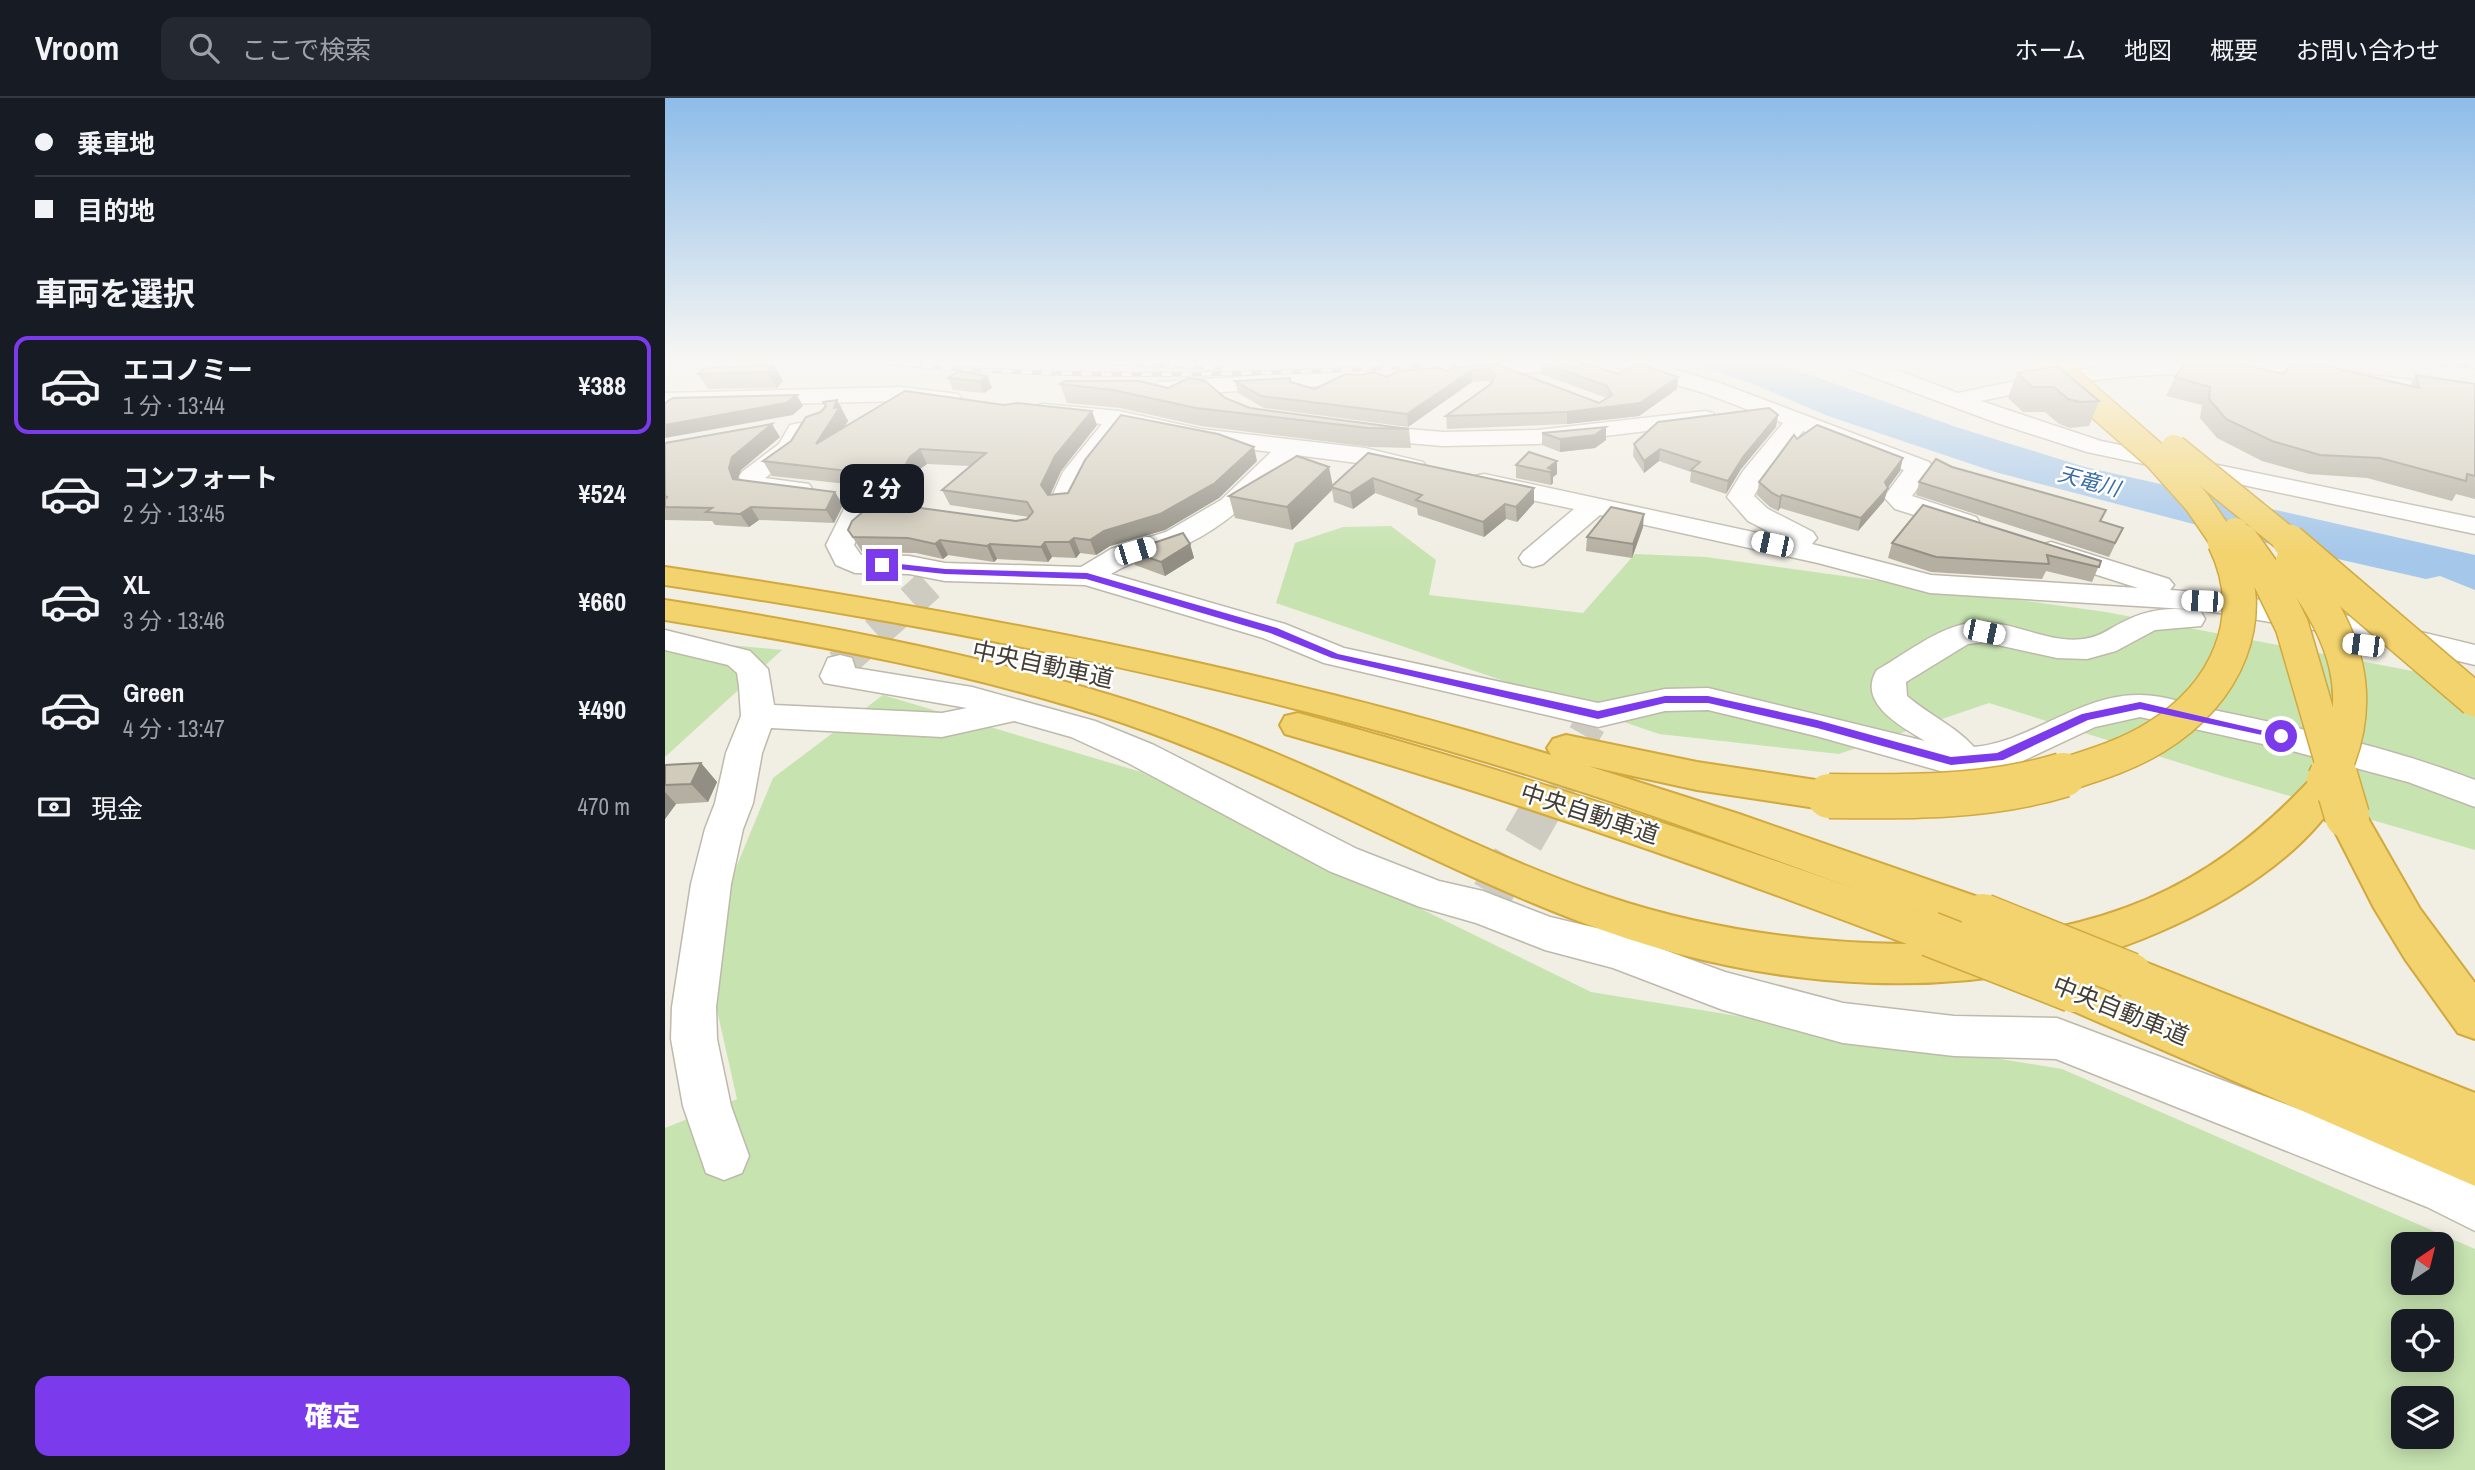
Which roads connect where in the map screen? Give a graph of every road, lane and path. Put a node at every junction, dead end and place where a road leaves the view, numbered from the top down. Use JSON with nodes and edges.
{"nodes":[{"id":1,"x":804,"y":425,"type":"edge"},
{"id":2,"x":1113,"y":425,"type":"edge"},
{"id":3,"x":1151,"y":425,"type":"edge"},
{"id":4,"x":1432,"y":425,"type":"edge"},
{"id":5,"x":1640,"y":425,"type":"edge"},
{"id":6,"x":1795,"y":425,"type":"edge"},
{"id":7,"x":1810,"y":425,"type":"edge"},
{"id":8,"x":2028,"y":425,"type":"edge"},
{"id":9,"x":2130,"y":425,"type":"edge"},
{"id":10,"x":2137,"y":425,"type":"edge"},
{"id":11,"x":1414,"y":437,"type":"junction"},
{"id":12,"x":1325,"y":440,"type":"junction"},
{"id":13,"x":1290,"y":447,"type":"junction"},
{"id":14,"x":1392,"y":451,"type":"junction"},
{"id":15,"x":2170,"y":456,"type":"junction"},
{"id":16,"x":1441,"y":473,"type":"junction"},
{"id":17,"x":1063,"y":501,"type":"edge"},
{"id":18,"x":860,"y":503,"type":"junction"},
{"id":19,"x":890,"y":506,"type":"edge"},
{"id":20,"x":1594,"y":506,"type":"junction"},
{"id":21,"x":2475,"y":526,"type":"edge"},
{"id":22,"x":1822,"y":555,"type":"junction"},
{"id":23,"x":1533,"y":558,"type":"dead end"},
{"id":24,"x":665,"y":567,"type":"edge"},
{"id":25,"x":665,"y":576,"type":"edge"},
{"id":26,"x":1087,"y":576,"type":"junction"},
{"id":27,"x":665,"y":598,"type":"edge"},
{"id":28,"x":2202,"y":601,"type":"junction"},
{"id":29,"x":665,"y":610,"type":"edge"},
{"id":30,"x":2376,"y":631,"type":"junction"},
{"id":31,"x":665,"y":640,"type":"edge"},
{"id":32,"x":2475,"y":655,"type":"edge"},
{"id":33,"x":840,"y":665,"type":"dead end"},
{"id":34,"x":2475,"y":700,"type":"edge"},
{"id":35,"x":1019,"y":710,"type":"junction"},
{"id":36,"x":758,"y":716,"type":"junction"},
{"id":37,"x":1965,"y":760,"type":"junction"},
{"id":38,"x":2475,"y":794,"type":"edge"},
{"id":39,"x":2335,"y":804,"type":"junction"},
{"id":40,"x":2475,"y":1018,"type":"edge"},
{"id":41,"x":2475,"y":1117,"type":"edge"},
{"id":42,"x":724,"y":1156,"type":"dead end"},
{"id":43,"x":2475,"y":1160,"type":"edge"},
{"id":44,"x":2475,"y":1205,"type":"edge"}],
"edges":[{"from":1,"to":18,"type":"street"},
{"from":2,"to":17,"type":"street"},
{"from":3,"to":13,"type":"street"},
{"from":4,"to":11,"type":"street"},
{"from":5,"to":11,"type":"street"},
{"from":6,"to":22,"type":"street"},
{"from":7,"to":28,"type":"street"},
{"from":8,"to":21,"type":"street"},
{"from":9,"to":15,"type":"highway","bridge":true},
{"from":10,"to":15,"type":"highway"},
{"from":11,"to":12,"type":"street"},
{"from":11,"to":14,"type":"street"},
{"from":12,"to":13,"type":"street"},
{"from":12,"to":14,"type":"street"},
{"from":12,"to":16,"type":"street"},
{"from":13,"to":26,"type":"street"},
{"from":14,"to":16,"type":"street"},
{"from":15,"to":24,"type":"highway","bridge":true},
{"from":15,"to":34,"type":"highway","bridge":true},
{"from":15,"to":39,"type":"highway","bridge":true},
{"from":16,"to":20,"type":"street"},
{"from":18,"to":19,"type":"street"},
{"from":18,"to":26,"type":"street"},
{"from":20,"to":22,"type":"street"},
{"from":20,"to":23,"type":"street"},
{"from":22,"to":28,"type":"street"},
{"from":25,"to":41,"type":"highway","name":"中央自動車道","bridge":true},
{"from":26,"to":37,"type":"street"},
{"from":27,"to":43,"type":"highway","name":"中央自動車道","bridge":true},
{"from":28,"to":30,"type":"street"},
{"from":29,"to":39,"type":"highway"},
{"from":30,"to":32,"type":"street"},
{"from":30,"to":37,"type":"street"},
{"from":31,"to":36,"type":"street"},
{"from":33,"to":35,"type":"street"},
{"from":35,"to":36,"type":"street"},
{"from":35,"to":44,"type":"street"},
{"from":36,"to":42,"type":"street"},
{"from":37,"to":38,"type":"street"},
{"from":39,"to":40,"type":"highway"}]}
